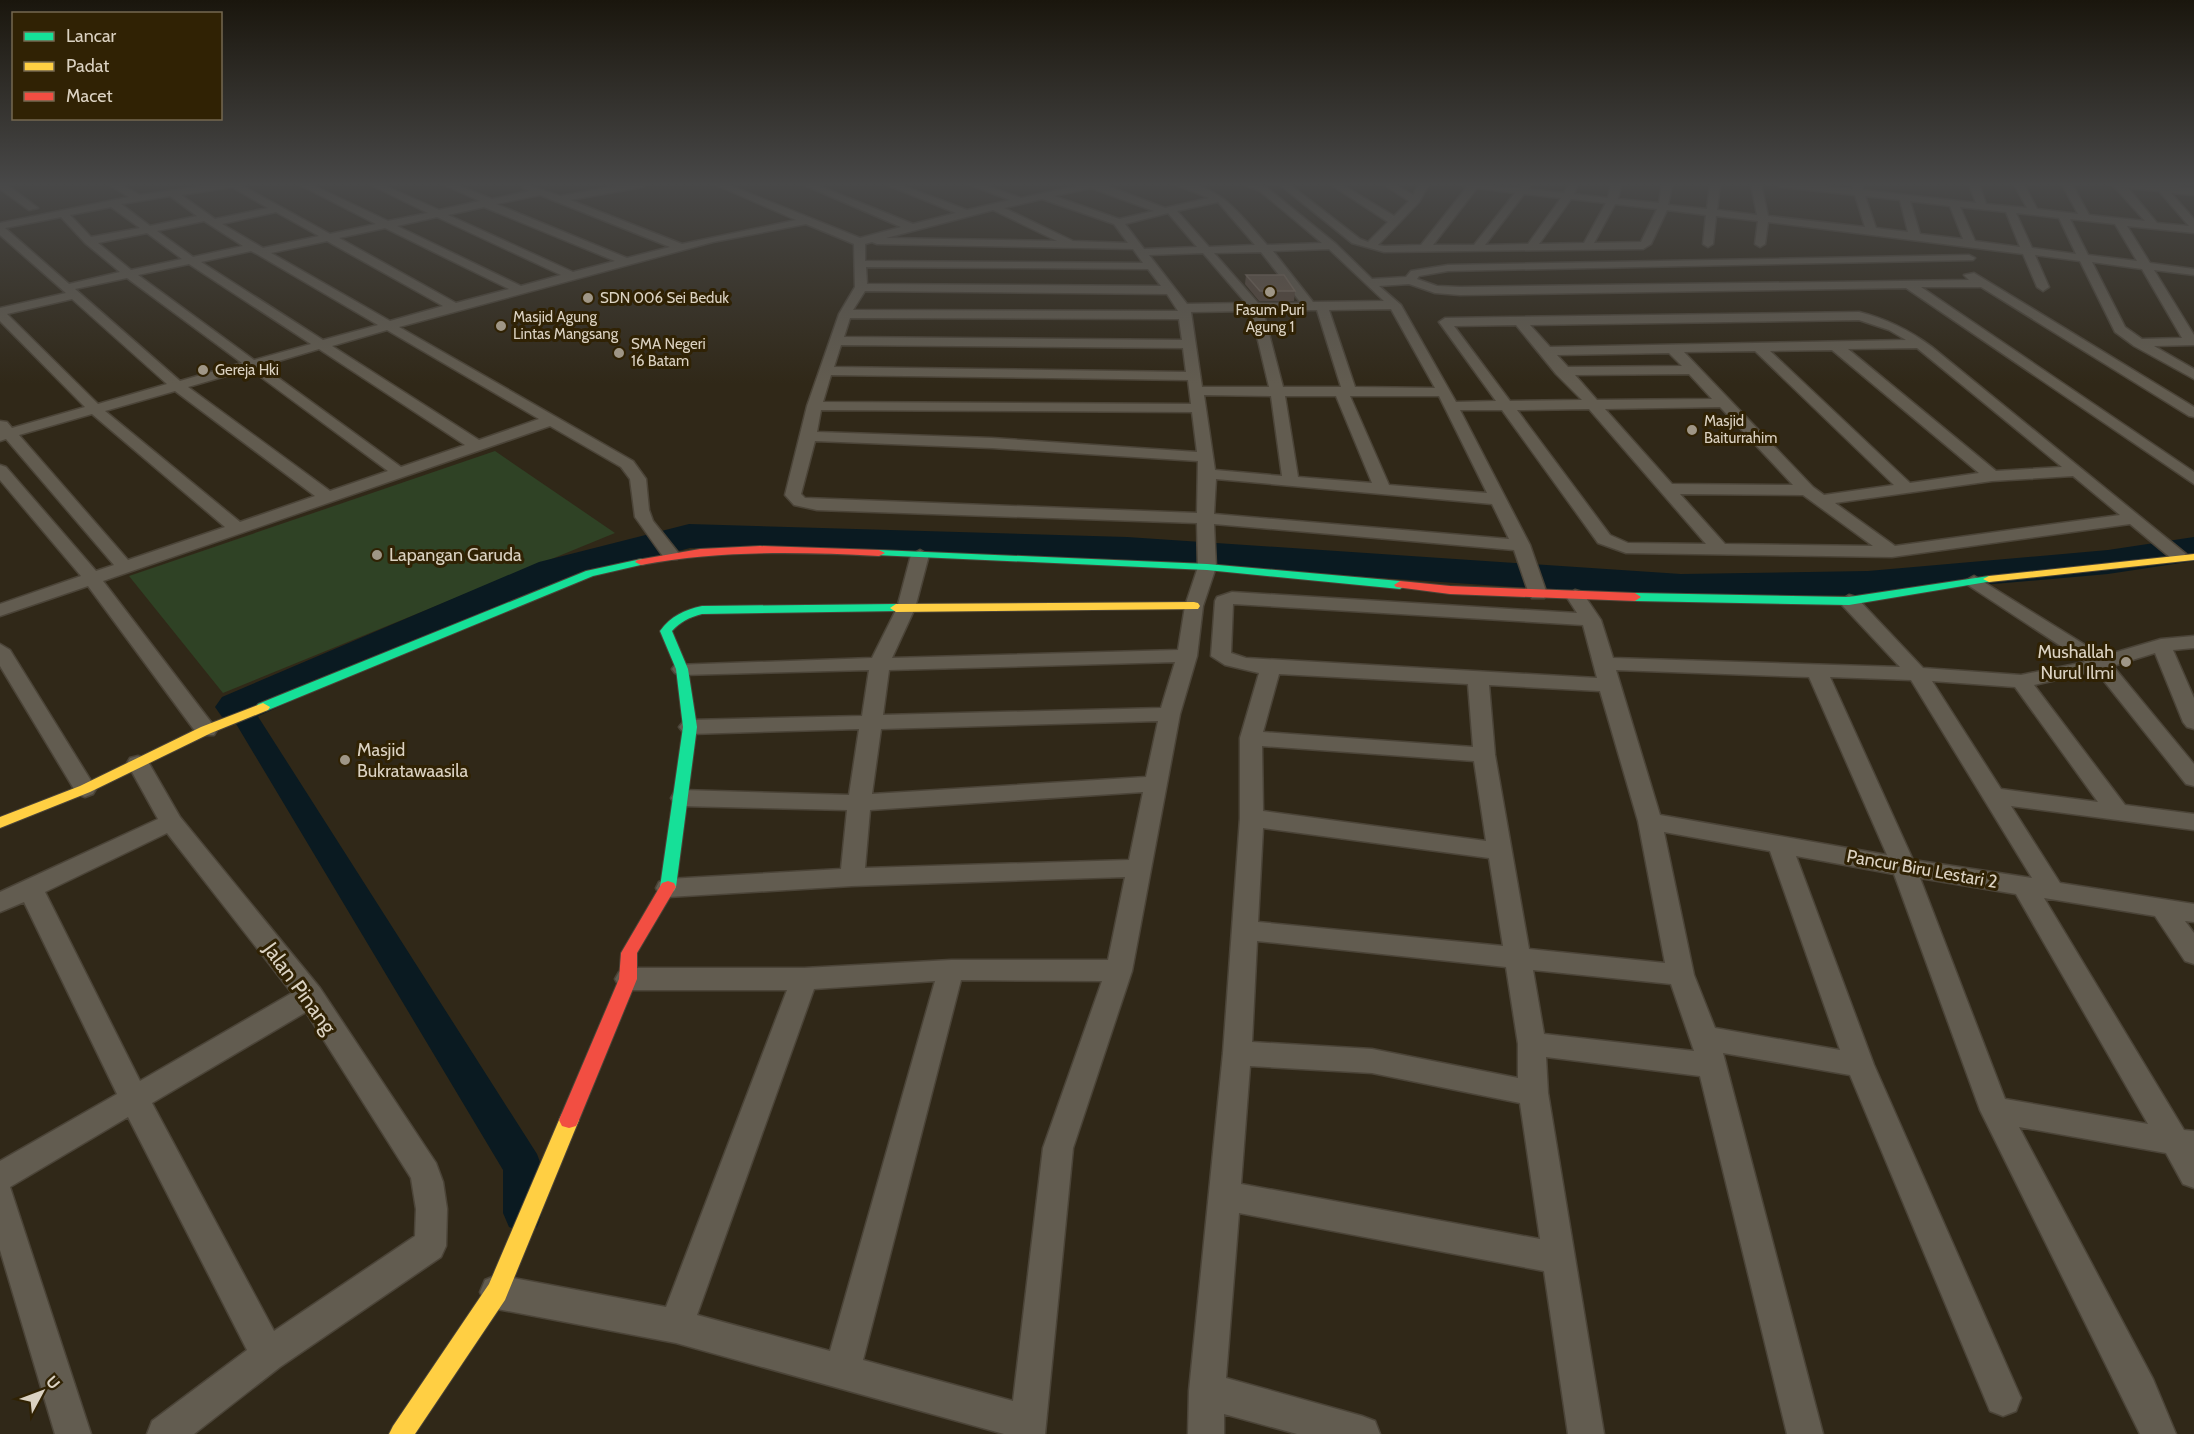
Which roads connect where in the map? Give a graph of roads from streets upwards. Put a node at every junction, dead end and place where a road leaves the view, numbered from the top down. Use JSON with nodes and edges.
{"nodes":[{"id":1,"x":25,"y":251,"type":"edge"},
{"id":2,"x":101,"y":251,"type":"edge"},
{"id":3,"x":177,"y":251,"type":"edge"},
{"id":4,"x":246,"y":251,"type":"edge"},
{"id":5,"x":259,"y":251,"type":"edge"},
{"id":6,"x":352,"y":251,"type":"edge"},
{"id":7,"x":440,"y":251,"type":"edge"},
{"id":8,"x":520,"y":251,"type":"edge"},
{"id":9,"x":600,"y":251,"type":"edge"},
{"id":10,"x":669,"y":251,"type":"edge"},
{"id":11,"x":863,"y":251,"type":"edge"},
{"id":12,"x":1141,"y":251,"type":"edge"},
{"id":13,"x":1208,"y":251,"type":"edge"},
{"id":14,"x":1267,"y":251,"type":"edge"},
{"id":15,"x":1337,"y":251,"type":"edge"},
{"id":16,"x":2012,"y":251,"type":"edge"},
{"id":17,"x":2079,"y":251,"type":"edge"},
{"id":18,"x":2135,"y":251,"type":"edge"},
{"id":19,"x":2026,"y":253,"type":"junction"},
{"id":20,"x":1969,"y":258,"type":"dead end"},
{"id":21,"x":1875,"y":260,"type":"junction"},
{"id":22,"x":1945,"y":260,"type":"junction"},
{"id":23,"x":2083,"y":260,"type":"junction"},
{"id":24,"x":192,"y":261,"type":"junction"},
{"id":25,"x":627,"y":262,"type":"junction"},
{"id":26,"x":861,"y":264,"type":"junction"},
{"id":27,"x":1012,"y":265,"type":"junction"},
{"id":28,"x":1151,"y":266,"type":"junction"},
{"id":29,"x":2144,"y":267,"type":"junction"},
{"id":30,"x":2194,"y":272,"type":"edge"},
{"id":31,"x":129,"y":274,"type":"junction"},
{"id":32,"x":572,"y":276,"type":"junction"},
{"id":33,"x":1410,"y":280,"type":"junction"},
{"id":34,"x":1908,"y":283,"type":"junction"},
{"id":35,"x":1982,"y":283,"type":"junction"},
{"id":36,"x":1369,"y":284,"type":"junction"},
{"id":37,"x":861,"y":287,"type":"junction"},
{"id":38,"x":2043,"y":287,"type":"dead end"},
{"id":39,"x":1014,"y":288,"type":"junction"},
{"id":40,"x":520,"y":290,"type":"junction"},
{"id":41,"x":1170,"y":290,"type":"junction"},
{"id":42,"x":69,"y":292,"type":"junction"},
{"id":43,"x":1395,"y":305,"type":"junction"},
{"id":44,"x":454,"y":307,"type":"junction"},
{"id":45,"x":1316,"y":307,"type":"junction"},
{"id":46,"x":1256,"y":308,"type":"junction"},
{"id":47,"x":1185,"y":312,"type":"junction"},
{"id":48,"x":0,"y":313,"type":"edge"},
{"id":49,"x":845,"y":314,"type":"junction"},
{"id":50,"x":1008,"y":314,"type":"junction"},
{"id":51,"x":1520,"y":321,"type":"junction"},
{"id":52,"x":387,"y":326,"type":"junction"},
{"id":53,"x":838,"y":341,"type":"junction"},
{"id":54,"x":997,"y":341,"type":"junction"},
{"id":55,"x":2193,"y":341,"type":"edge"},
{"id":56,"x":2139,"y":343,"type":"junction"},
{"id":57,"x":1191,"y":344,"type":"junction"},
{"id":58,"x":1917,"y":344,"type":"junction"},
{"id":59,"x":1836,"y":345,"type":"junction"},
{"id":60,"x":324,"y":346,"type":"junction"},
{"id":61,"x":1758,"y":347,"type":"junction"},
{"id":62,"x":1671,"y":348,"type":"junction"},
{"id":63,"x":1544,"y":351,"type":"junction"},
{"id":64,"x":256,"y":366,"type":"junction"},
{"id":65,"x":1692,"y":370,"type":"junction"},
{"id":66,"x":827,"y":371,"type":"junction"},
{"id":67,"x":1561,"y":371,"type":"junction"},
{"id":68,"x":1011,"y":373,"type":"junction"},
{"id":69,"x":2194,"y":375,"type":"edge"},
{"id":70,"x":1193,"y":376,"type":"junction"},
{"id":71,"x":179,"y":387,"type":"junction"},
{"id":72,"x":1277,"y":390,"type":"junction"},
{"id":73,"x":1197,"y":391,"type":"junction"},
{"id":74,"x":1345,"y":392,"type":"junction"},
{"id":75,"x":1444,"y":392,"type":"junction"},
{"id":76,"x":1724,"y":403,"type":"junction"},
{"id":77,"x":1592,"y":405,"type":"junction"},
{"id":78,"x":814,"y":406,"type":"junction"},
{"id":79,"x":1451,"y":406,"type":"junction"},
{"id":80,"x":1506,"y":407,"type":"junction"},
{"id":81,"x":1200,"y":408,"type":"junction"},
{"id":82,"x":96,"y":410,"type":"junction"},
{"id":83,"x":2194,"y":413,"type":"edge"},
{"id":84,"x":549,"y":421,"type":"junction"},
{"id":85,"x":3,"y":431,"type":"edge"},
{"id":86,"x":809,"y":436,"type":"junction"},
{"id":87,"x":476,"y":445,"type":"junction"},
{"id":88,"x":1204,"y":457,"type":"junction"},
{"id":89,"x":0,"y":470,"type":"edge"},
{"id":90,"x":2078,"y":471,"type":"junction"},
{"id":91,"x":400,"y":473,"type":"junction"},
{"id":92,"x":1208,"y":474,"type":"junction"},
{"id":93,"x":1992,"y":476,"type":"junction"},
{"id":94,"x":2193,"y":478,"type":"edge"},
{"id":95,"x":1291,"y":481,"type":"junction"},
{"id":96,"x":1382,"y":488,"type":"junction"},
{"id":97,"x":1668,"y":489,"type":"junction"},
{"id":98,"x":1908,"y":489,"type":"junction"},
{"id":99,"x":1814,"y":495,"type":"junction"},
{"id":100,"x":327,"y":497,"type":"junction"},
{"id":101,"x":1496,"y":499,"type":"junction"},
{"id":102,"x":1205,"y":518,"type":"junction"},
{"id":103,"x":2134,"y":518,"type":"junction"},
{"id":104,"x":238,"y":529,"type":"junction"},
{"id":105,"x":1719,"y":548,"type":"junction"},
{"id":106,"x":1522,"y":549,"type":"junction"},
{"id":107,"x":668,"y":552,"type":"junction"},
{"id":108,"x":1892,"y":552,"type":"junction"},
{"id":109,"x":920,"y":555,"type":"junction"},
{"id":110,"x":2182,"y":556,"type":"edge"},
{"id":111,"x":1207,"y":563,"type":"junction"},
{"id":112,"x":126,"y":568,"type":"junction"},
{"id":113,"x":91,"y":578,"type":"junction"},
{"id":114,"x":1974,"y":581,"type":"junction"},
{"id":115,"x":1536,"y":588,"type":"junction"},
{"id":116,"x":1575,"y":596,"type":"junction"},
{"id":117,"x":1849,"y":601,"type":"junction"},
{"id":118,"x":1194,"y":606,"type":"junction"},
{"id":119,"x":906,"y":609,"type":"junction"},
{"id":120,"x":0,"y":610,"type":"edge"},
{"id":121,"x":1592,"y":620,"type":"junction"},
{"id":122,"x":2194,"y":642,"type":"edge"},
{"id":123,"x":2161,"y":645,"type":"junction"},
{"id":124,"x":0,"y":650,"type":"edge"},
{"id":125,"x":1186,"y":656,"type":"junction"},
{"id":126,"x":880,"y":663,"type":"junction"},
{"id":127,"x":2100,"y":663,"type":"junction"},
{"id":128,"x":1271,"y":666,"type":"junction"},
{"id":129,"x":682,"y":669,"type":"junction"},
{"id":130,"x":1817,"y":671,"type":"junction"},
{"id":131,"x":1917,"y":674,"type":"junction"},
{"id":132,"x":1606,"y":675,"type":"junction"},
{"id":133,"x":1478,"y":680,"type":"junction"},
{"id":134,"x":2021,"y":681,"type":"junction"},
{"id":135,"x":1170,"y":714,"type":"junction"},
{"id":136,"x":872,"y":722,"type":"junction"},
{"id":137,"x":2194,"y":722,"type":"edge"},
{"id":138,"x":690,"y":727,"type":"junction"},
{"id":139,"x":206,"y":729,"type":"junction"},
{"id":140,"x":1251,"y":738,"type":"junction"},
{"id":141,"x":2171,"y":750,"type":"junction"},
{"id":142,"x":2194,"y":752,"type":"edge"},
{"id":143,"x":1484,"y":755,"type":"junction"},
{"id":144,"x":138,"y":763,"type":"junction"},
{"id":145,"x":2194,"y":779,"type":"edge"},
{"id":146,"x":1156,"y":784,"type":"junction"},
{"id":147,"x":85,"y":789,"type":"junction"},
{"id":148,"x":1993,"y":796,"type":"junction"},
{"id":149,"x":682,"y":798,"type":"junction"},
{"id":150,"x":860,"y":803,"type":"junction"},
{"id":151,"x":2116,"y":810,"type":"junction"},
{"id":152,"x":1252,"y":818,"type":"junction"},
{"id":153,"x":1650,"y":821,"type":"junction"},
{"id":154,"x":171,"y":822,"type":"junction"},
{"id":155,"x":2194,"y":822,"type":"edge"},
{"id":156,"x":0,"y":823,"type":"edge"},
{"id":157,"x":1779,"y":843,"type":"junction"},
{"id":158,"x":1499,"y":851,"type":"junction"},
{"id":159,"x":1904,"y":867,"type":"junction"},
{"id":160,"x":1139,"y":868,"type":"junction"},
{"id":161,"x":852,"y":877,"type":"junction"},
{"id":162,"x":2023,"y":885,"type":"junction"},
{"id":163,"x":30,"y":888,"type":"junction"},
{"id":164,"x":668,"y":888,"type":"junction"},
{"id":165,"x":2052,"y":890,"type":"junction"},
{"id":166,"x":0,"y":903,"type":"edge"},
{"id":167,"x":2163,"y":908,"type":"junction"},
{"id":168,"x":2194,"y":913,"type":"edge"},
{"id":169,"x":1243,"y":930,"type":"junction"},
{"id":170,"x":2194,"y":954,"type":"edge"},
{"id":171,"x":1516,"y":956,"type":"junction"},
{"id":172,"x":951,"y":970,"type":"junction"},
{"id":173,"x":1119,"y":971,"type":"junction"},
{"id":174,"x":1681,"y":975,"type":"junction"},
{"id":175,"x":628,"y":979,"type":"junction"},
{"id":176,"x":804,"y":979,"type":"junction"},
{"id":177,"x":310,"y":996,"type":"junction"},
{"id":178,"x":1705,"y":1038,"type":"junction"},
{"id":179,"x":1532,"y":1044,"type":"junction"},
{"id":180,"x":1237,"y":1053,"type":"junction"},
{"id":181,"x":1711,"y":1065,"type":"junction"},
{"id":182,"x":1860,"y":1065,"type":"junction"},
{"id":183,"x":1533,"y":1093,"type":"junction"},
{"id":184,"x":134,"y":1099,"type":"junction"},
{"id":185,"x":1995,"y":1110,"type":"junction"},
{"id":186,"x":2184,"y":1143,"type":"edge"},
{"id":187,"x":2194,"y":1174,"type":"edge"},
{"id":188,"x":0,"y":1177,"type":"edge"},
{"id":189,"x":1224,"y":1196,"type":"junction"},
{"id":190,"x":0,"y":1198,"type":"edge"},
{"id":191,"x":1558,"y":1258,"type":"junction"},
{"id":192,"x":497,"y":1292,"type":"junction"},
{"id":193,"x":676,"y":1326,"type":"junction"},
{"id":194,"x":268,"y":1355,"type":"junction"},
{"id":195,"x":842,"y":1372,"type":"junction"},
{"id":196,"x":1206,"y":1391,"type":"junction"},
{"id":197,"x":2003,"y":1398,"type":"dead end"},
{"id":198,"x":1028,"y":1429,"type":"edge"},
{"id":199,"x":73,"y":1434,"type":"edge"},
{"id":200,"x":165,"y":1434,"type":"edge"},
{"id":201,"x":401,"y":1434,"type":"edge"},
{"id":202,"x":1206,"y":1434,"type":"edge"},
{"id":203,"x":1362,"y":1434,"type":"edge"},
{"id":204,"x":1586,"y":1434,"type":"edge"},
{"id":205,"x":1805,"y":1434,"type":"edge"},
{"id":206,"x":2158,"y":1434,"type":"edge"}],
"edges":[{"from":1,"to":42,"type":"street"},
{"from":2,"to":31,"type":"street"},
{"from":3,"to":24,"type":"street"},
{"from":4,"to":24,"type":"street"},
{"from":5,"to":52,"type":"street"},
{"from":6,"to":44,"type":"street"},
{"from":7,"to":40,"type":"street"},
{"from":8,"to":32,"type":"street"},
{"from":9,"to":25,"type":"street"},
{"from":10,"to":25,"type":"street"},
{"from":11,"to":26,"type":"street"},
{"from":12,"to":28,"type":"street"},
{"from":13,"to":46,"type":"street"},
{"from":14,"to":45,"type":"street"},
{"from":15,"to":36,"type":"street"},
{"from":16,"to":19,"type":"street"},
{"from":17,"to":23,"type":"street"},
{"from":18,"to":29,"type":"street"},
{"from":19,"to":23,"type":"street"},
{"from":19,"to":38,"type":"street"},
{"from":20,"to":22,"type":"street"},
{"from":21,"to":22,"type":"street"},
{"from":21,"to":33,"type":"street"},
{"from":21,"to":34,"type":"street"},
{"from":22,"to":35,"type":"street"},
{"from":23,"to":29,"type":"street"},
{"from":23,"to":56,"type":"street"},
{"from":24,"to":31,"type":"street"},
{"from":24,"to":60,"type":"street"},
{"from":25,"to":32,"type":"street"},
{"from":26,"to":27,"type":"street"},
{"from":26,"to":37,"type":"street"},
{"from":27,"to":28,"type":"street"},
{"from":27,"to":39,"type":"street"},
{"from":28,"to":41,"type":"street"},
{"from":29,"to":30,"type":"street"},
{"from":29,"to":55,"type":"street"},
{"from":31,"to":42,"type":"street"},
{"from":31,"to":64,"type":"street"},
{"from":32,"to":40,"type":"street"},
{"from":33,"to":34,"type":"street"},
{"from":33,"to":36,"type":"street"},
{"from":34,"to":35,"type":"street"},
{"from":34,"to":94,"type":"street"},
{"from":35,"to":83,"type":"street"},
{"from":36,"to":43,"type":"street"},
{"from":37,"to":39,"type":"street"},
{"from":37,"to":49,"type":"street"},
{"from":39,"to":41,"type":"street"},
{"from":39,"to":50,"type":"street"},
{"from":40,"to":44,"type":"street"},
{"from":41,"to":47,"type":"street"},
{"from":42,"to":48,"type":"street"},
{"from":42,"to":71,"type":"street"},
{"from":43,"to":45,"type":"street"},
{"from":43,"to":75,"type":"street"},
{"from":44,"to":52,"type":"street"},
{"from":45,"to":46,"type":"street"},
{"from":45,"to":74,"type":"street"},
{"from":46,"to":47,"type":"street"},
{"from":46,"to":72,"type":"street"},
{"from":47,"to":50,"type":"street"},
{"from":47,"to":57,"type":"street"},
{"from":48,"to":82,"type":"street"},
{"from":49,"to":50,"type":"street"},
{"from":49,"to":53,"type":"street"},
{"from":50,"to":54,"type":"street"},
{"from":51,"to":58,"type":"street"},
{"from":51,"to":63,"type":"street"},
{"from":51,"to":80,"type":"street"},
{"from":52,"to":60,"type":"street"},
{"from":52,"to":84,"type":"street"},
{"from":53,"to":54,"type":"street"},
{"from":53,"to":66,"type":"street"},
{"from":54,"to":68,"type":"street"},
{"from":55,"to":56,"type":"street"},
{"from":56,"to":69,"type":"street"},
{"from":57,"to":68,"type":"street"},
{"from":57,"to":70,"type":"street"},
{"from":58,"to":59,"type":"street"},
{"from":58,"to":90,"type":"street"},
{"from":59,"to":61,"type":"street"},
{"from":59,"to":93,"type":"street"},
{"from":60,"to":64,"type":"street"},
{"from":60,"to":87,"type":"street"},
{"from":61,"to":62,"type":"street"},
{"from":61,"to":98,"type":"street"},
{"from":62,"to":63,"type":"street"},
{"from":62,"to":65,"type":"street"},
{"from":63,"to":67,"type":"street"},
{"from":64,"to":71,"type":"street"},
{"from":64,"to":91,"type":"street"},
{"from":65,"to":67,"type":"street"},
{"from":65,"to":76,"type":"street"},
{"from":66,"to":68,"type":"street"},
{"from":66,"to":78,"type":"street"},
{"from":67,"to":77,"type":"street"},
{"from":68,"to":70,"type":"street"},
{"from":68,"to":78,"type":"street"},
{"from":68,"to":81,"type":"street"},
{"from":70,"to":73,"type":"street"},
{"from":71,"to":82,"type":"street"},
{"from":71,"to":100,"type":"street"},
{"from":72,"to":73,"type":"street"},
{"from":72,"to":74,"type":"street"},
{"from":72,"to":95,"type":"street"},
{"from":73,"to":81,"type":"street"},
{"from":74,"to":75,"type":"street"},
{"from":74,"to":96,"type":"street"},
{"from":75,"to":79,"type":"street"},
{"from":76,"to":77,"type":"street"},
{"from":76,"to":99,"type":"street"},
{"from":77,"to":80,"type":"street"},
{"from":77,"to":97,"type":"street"},
{"from":78,"to":86,"type":"street"},
{"from":79,"to":80,"type":"street"},
{"from":79,"to":101,"type":"street"},
{"from":80,"to":105,"type":"street"},
{"from":81,"to":88,"type":"street"},
{"from":82,"to":85,"type":"street"},
{"from":82,"to":104,"type":"street"},
{"from":84,"to":87,"type":"street"},
{"from":84,"to":107,"type":"street"},
{"from":85,"to":112,"type":"street"},
{"from":86,"to":88,"type":"street"},
{"from":86,"to":102,"type":"street"},
{"from":87,"to":91,"type":"street"},
{"from":88,"to":92,"type":"street"},
{"from":89,"to":113,"type":"street"},
{"from":90,"to":93,"type":"street"},
{"from":90,"to":103,"type":"street"},
{"from":91,"to":100,"type":"street"},
{"from":92,"to":95,"type":"street"},
{"from":92,"to":102,"type":"street"},
{"from":93,"to":98,"type":"street"},
{"from":95,"to":96,"type":"street"},
{"from":96,"to":101,"type":"street"},
{"from":97,"to":99,"type":"street"},
{"from":97,"to":105,"type":"street"},
{"from":98,"to":99,"type":"street"},
{"from":99,"to":108,"type":"street"},
{"from":100,"to":104,"type":"street"},
{"from":101,"to":106,"type":"street"},
{"from":102,"to":106,"type":"street"},
{"from":102,"to":111,"type":"street"},
{"from":103,"to":108,"type":"street"},
{"from":103,"to":110,"type":"street"},
{"from":104,"to":112,"type":"street"},
{"from":105,"to":108,"type":"street"},
{"from":106,"to":115,"type":"street"},
{"from":107,"to":109,"type":"street"},
{"from":107,"to":139,"type":"street"},
{"from":109,"to":111,"type":"street"},
{"from":109,"to":119,"type":"street"},
{"from":110,"to":114,"type":"street"},
{"from":111,"to":115,"type":"street"},
{"from":111,"to":118,"type":"street"},
{"from":112,"to":113,"type":"street"},
{"from":113,"to":120,"type":"street"},
{"from":113,"to":139,"type":"street"},
{"from":114,"to":117,"type":"street"},
{"from":114,"to":127,"type":"street"},
{"from":115,"to":116,"type":"street"},
{"from":116,"to":117,"type":"street"},
{"from":116,"to":121,"type":"street"},
{"from":117,"to":131,"type":"street"},
{"from":118,"to":119,"type":"street"},
{"from":118,"to":125,"type":"street"},
{"from":119,"to":126,"type":"street"},
{"from":119,"to":129,"type":"street"},
{"from":121,"to":128,"type":"street"},
{"from":121,"to":132,"type":"street"},
{"from":122,"to":123,"type":"street"},
{"from":123,"to":127,"type":"street"},
{"from":123,"to":137,"type":"street"},
{"from":124,"to":147,"type":"street"},
{"from":125,"to":126,"type":"street"},
{"from":125,"to":135,"type":"street"},
{"from":126,"to":129,"type":"street"},
{"from":126,"to":136,"type":"street"},
{"from":127,"to":134,"type":"street"},
{"from":127,"to":141,"type":"street"},
{"from":128,"to":133,"type":"street"},
{"from":128,"to":140,"type":"street"},
{"from":129,"to":138,"type":"street"},
{"from":130,"to":131,"type":"street"},
{"from":130,"to":132,"type":"street"},
{"from":130,"to":159,"type":"street"},
{"from":131,"to":134,"type":"street"},
{"from":131,"to":148,"type":"street"},
{"from":132,"to":133,"type":"street"},
{"from":132,"to":153,"type":"street"},
{"from":133,"to":143,"type":"street"},
{"from":134,"to":151,"type":"street"},
{"from":135,"to":136,"type":"street"},
{"from":135,"to":146,"type":"street"},
{"from":136,"to":138,"type":"street"},
{"from":136,"to":150,"type":"street"},
{"from":138,"to":149,"type":"street"},
{"from":139,"to":144,"type":"street"},
{"from":140,"to":143,"type":"street"},
{"from":140,"to":152,"type":"street"},
{"from":141,"to":142,"type":"street"},
{"from":141,"to":145,"type":"street"},
{"from":143,"to":158,"type":"street"},
{"from":144,"to":147,"type":"street"},
{"from":144,"to":154,"type":"street","name":"Jalan Pinang"},
{"from":146,"to":150,"type":"street"},
{"from":146,"to":160,"type":"street"},
{"from":147,"to":156,"type":"street"},
{"from":148,"to":151,"type":"street"},
{"from":148,"to":165,"type":"street"},
{"from":149,"to":150,"type":"street"},
{"from":149,"to":164,"type":"street"},
{"from":150,"to":161,"type":"street"},
{"from":151,"to":155,"type":"street"},
{"from":152,"to":158,"type":"street"},
{"from":152,"to":169,"type":"street"},
{"from":153,"to":157,"type":"street","name":"Pancur Biru Lestari 2"},
{"from":153,"to":174,"type":"street"},
{"from":154,"to":163,"type":"street"},
{"from":154,"to":177,"type":"street","name":"Jalan Pinang"},
{"from":157,"to":159,"type":"street","name":"Pancur Biru Lestari 2"},
{"from":157,"to":182,"type":"street"},
{"from":158,"to":171,"type":"street"},
{"from":159,"to":162,"type":"street","name":"Pancur Biru Lestari 2"},
{"from":159,"to":185,"type":"street"},
{"from":160,"to":161,"type":"street"},
{"from":160,"to":173,"type":"street"},
{"from":161,"to":164,"type":"street"},
{"from":162,"to":165,"type":"street","name":"Pancur Biru Lestari 2"},
{"from":162,"to":186,"type":"street"},
{"from":163,"to":166,"type":"street"},
{"from":163,"to":184,"type":"street"},
{"from":164,"to":175,"type":"street"},
{"from":165,"to":167,"type":"street","name":"Pancur Biru Lestari 2"},
{"from":167,"to":168,"type":"street","name":"Pancur Biru Lestari 2"},
{"from":167,"to":170,"type":"street"},
{"from":169,"to":171,"type":"street"},
{"from":169,"to":180,"type":"street"},
{"from":171,"to":174,"type":"street"},
{"from":171,"to":179,"type":"street"},
{"from":172,"to":173,"type":"street"},
{"from":172,"to":176,"type":"street"},
{"from":172,"to":195,"type":"street"},
{"from":173,"to":198,"type":"street"},
{"from":174,"to":178,"type":"street"},
{"from":175,"to":176,"type":"street"},
{"from":175,"to":192,"type":"street"},
{"from":176,"to":193,"type":"street"},
{"from":177,"to":184,"type":"street"},
{"from":177,"to":194,"type":"street","name":"Jalan Pinang"},
{"from":178,"to":181,"type":"street"},
{"from":178,"to":182,"type":"street"},
{"from":179,"to":181,"type":"street"},
{"from":179,"to":183,"type":"street"},
{"from":180,"to":183,"type":"street"},
{"from":180,"to":189,"type":"street"},
{"from":181,"to":205,"type":"street"},
{"from":182,"to":197,"type":"street"},
{"from":183,"to":191,"type":"street"},
{"from":184,"to":188,"type":"street"},
{"from":184,"to":194,"type":"street"},
{"from":185,"to":186,"type":"street"},
{"from":185,"to":206,"type":"street"},
{"from":186,"to":187,"type":"street"},
{"from":189,"to":191,"type":"street"},
{"from":189,"to":196,"type":"street"},
{"from":190,"to":199,"type":"street"},
{"from":191,"to":204,"type":"street"},
{"from":192,"to":193,"type":"street"},
{"from":192,"to":201,"type":"street"},
{"from":193,"to":195,"type":"street"},
{"from":194,"to":200,"type":"street"},
{"from":195,"to":198,"type":"street"},
{"from":196,"to":202,"type":"street"},
{"from":196,"to":203,"type":"street"}]}
